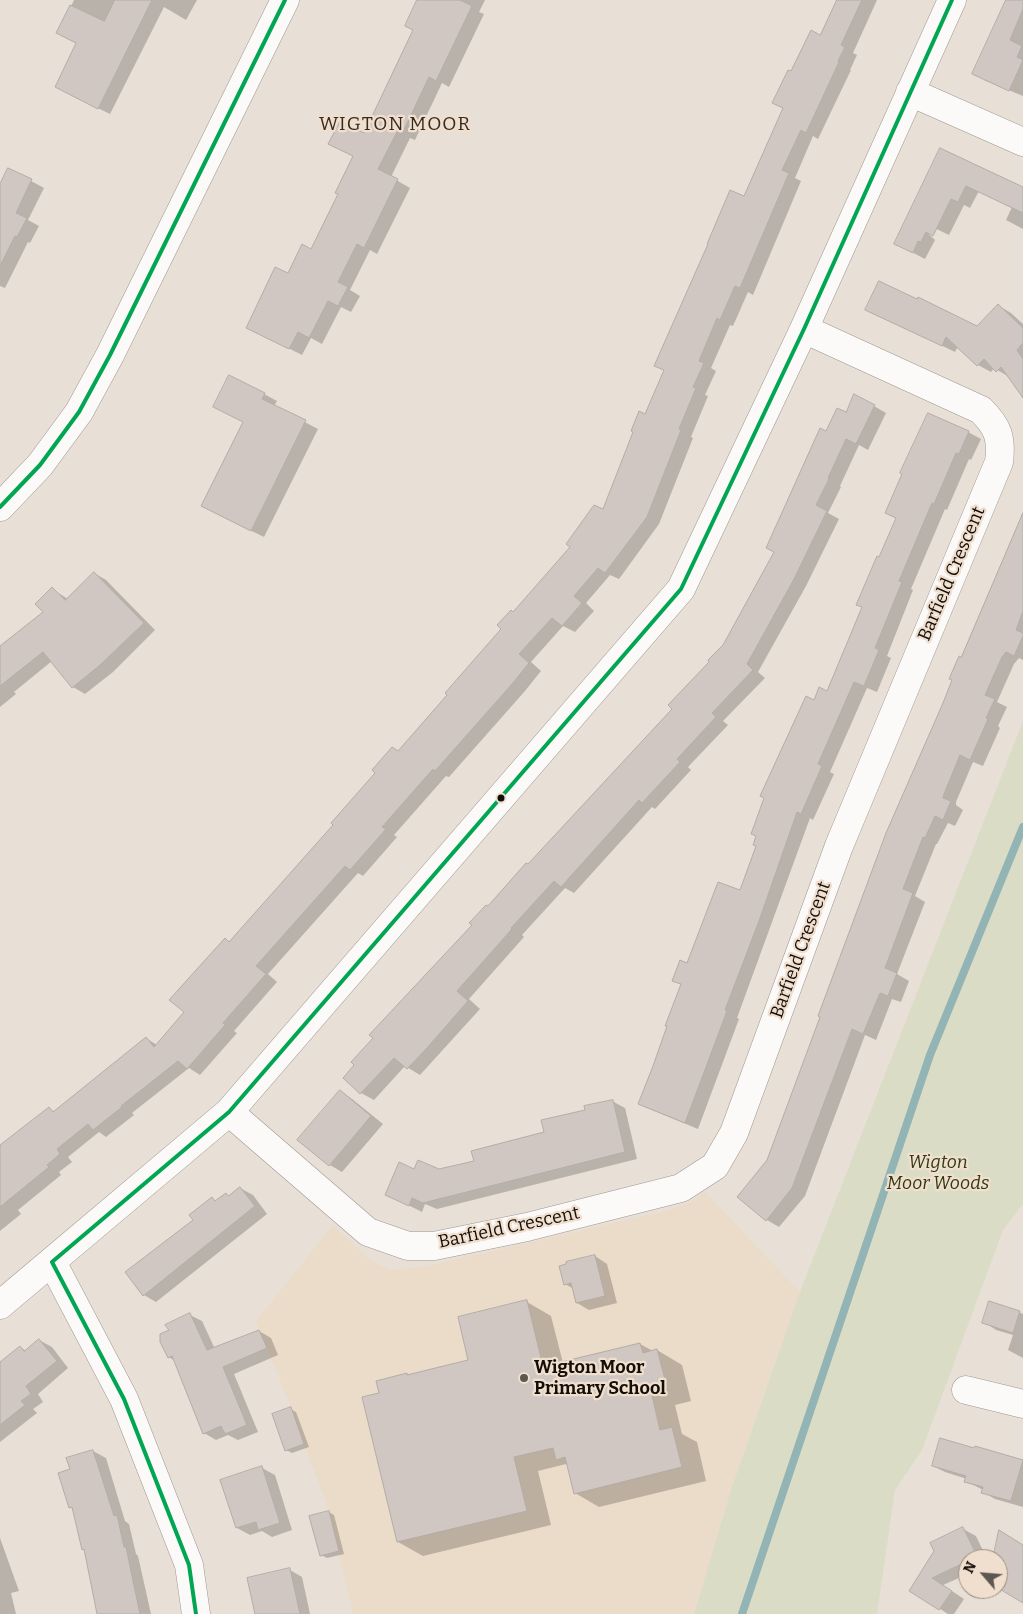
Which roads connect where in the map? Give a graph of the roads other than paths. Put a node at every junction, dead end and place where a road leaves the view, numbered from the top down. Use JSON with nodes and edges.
{"nodes":[{"id":1,"x":285,"y":0,"type":"edge"},
{"id":2,"x":952,"y":0,"type":"edge"},
{"id":3,"x":910,"y":92,"type":"junction"},
{"id":4,"x":1023,"y":142,"type":"edge"},
{"id":5,"x":804,"y":329,"type":"junction"},
{"id":6,"x":0,"y":507,"type":"edge"},
{"id":7,"x":229,"y":1112,"type":"junction"},
{"id":8,"x":52,"y":1262,"type":"junction"},
{"id":9,"x":0,"y":1305,"type":"edge"},
{"id":10,"x":966,"y":1390,"type":"dead end"},
{"id":11,"x":1023,"y":1404,"type":"edge"},
{"id":12,"x":196,"y":1614,"type":"edge"}],
"edges":[{"from":1,"to":6,"type":"street"},
{"from":2,"to":3,"type":"street"},
{"from":3,"to":4,"type":"street"},
{"from":3,"to":5,"type":"street"},
{"from":5,"to":7,"type":"street"},
{"from":5,"to":7,"type":"street","name":"Barfield Crescent"},
{"from":7,"to":8,"type":"street"},
{"from":8,"to":9,"type":"street"},
{"from":8,"to":12,"type":"street"},
{"from":10,"to":11,"type":"street"}]}
